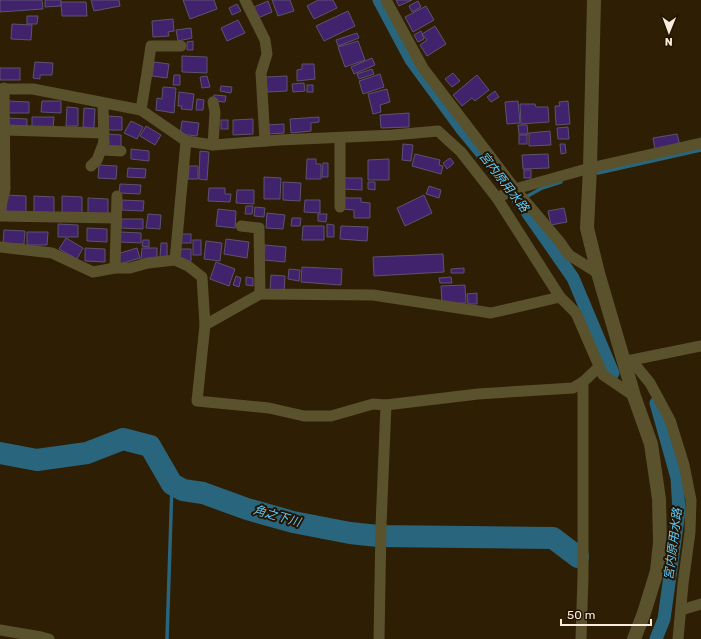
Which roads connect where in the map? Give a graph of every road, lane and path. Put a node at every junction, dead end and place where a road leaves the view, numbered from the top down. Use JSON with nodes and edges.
{"nodes":[{"id":1,"x":245,"y":0,"type":"edge"},
{"id":2,"x":386,"y":0,"type":"edge"},
{"id":3,"x":594,"y":0,"type":"edge"},
{"id":4,"x":181,"y":46,"type":"dead end"},
{"id":5,"x":2,"y":89,"type":"edge"},
{"id":6,"x":213,"y":102,"type":"dead end"},
{"id":7,"x":103,"y":103,"type":"junction"},
{"id":8,"x":140,"y":110,"type":"junction"},
{"id":9,"x":5,"y":130,"type":"junction"},
{"id":10,"x":104,"y":137,"type":"junction"},
{"id":11,"x":340,"y":138,"type":"junction"},
{"id":12,"x":186,"y":141,"type":"junction"},
{"id":13,"x":265,"y":141,"type":"junction"},
{"id":14,"x":701,"y":143,"type":"edge"},
{"id":15,"x":213,"y":145,"type":"junction"},
{"id":16,"x":121,"y":151,"type":"dead end"},
{"id":17,"x":91,"y":166,"type":"dead end"},
{"id":18,"x":590,"y":168,"type":"junction"},
{"id":19,"x":516,"y":191,"type":"junction"},
{"id":20,"x":116,"y":196,"type":"dead end"},
{"id":21,"x":498,"y":198,"type":"junction"},
{"id":22,"x":340,"y":207,"type":"dead end"},
{"id":23,"x":0,"y":211,"type":"edge"},
{"id":24,"x":0,"y":216,"type":"edge"},
{"id":25,"x":116,"y":218,"type":"junction"},
{"id":26,"x":241,"y":226,"type":"dead end"},
{"id":27,"x":0,"y":247,"type":"edge"},
{"id":28,"x":175,"y":260,"type":"junction"},
{"id":29,"x":116,"y":268,"type":"junction"},
{"id":30,"x":598,"y":273,"type":"junction"},
{"id":31,"x":260,"y":294,"type":"junction"},
{"id":32,"x":560,"y":297,"type":"junction"},
{"id":33,"x":205,"y":325,"type":"junction"},
{"id":34,"x":701,"y":346,"type":"edge"},
{"id":35,"x":628,"y":361,"type":"junction"},
{"id":36,"x":599,"y":367,"type":"junction"},
{"id":37,"x":583,"y":382,"type":"junction"},
{"id":38,"x":634,"y":396,"type":"junction"},
{"id":39,"x":386,"y":405,"type":"junction"},
{"id":40,"x":701,"y":604,"type":"edge"},
{"id":41,"x":681,"y":610,"type":"junction"},
{"id":42,"x":0,"y":630,"type":"edge"},
{"id":43,"x":49,"y":639,"type":"edge"},
{"id":44,"x":379,"y":639,"type":"edge"},
{"id":45,"x":581,"y":639,"type":"edge"},
{"id":46,"x":634,"y":639,"type":"edge"},
{"id":47,"x":678,"y":639,"type":"edge"}],
"edges":[{"from":1,"to":13,"type":"street"},
{"from":2,"to":19,"type":"street"},
{"from":3,"to":18,"type":"street"},
{"from":4,"to":8,"type":"street"},
{"from":5,"to":7,"type":"street"},
{"from":5,"to":9,"type":"street"},
{"from":6,"to":15,"type":"street"},
{"from":7,"to":8,"type":"street"},
{"from":7,"to":10,"type":"street"},
{"from":8,"to":12,"type":"street"},
{"from":9,"to":10,"type":"street"},
{"from":9,"to":23,"type":"street"},
{"from":10,"to":16,"type":"street"},
{"from":10,"to":17,"type":"street"},
{"from":11,"to":13,"type":"street"},
{"from":11,"to":21,"type":"street"},
{"from":11,"to":22,"type":"street"},
{"from":12,"to":15,"type":"street"},
{"from":12,"to":28,"type":"street"},
{"from":13,"to":15,"type":"street"},
{"from":14,"to":18,"type":"street"},
{"from":18,"to":19,"type":"street"},
{"from":18,"to":30,"type":"street"},
{"from":19,"to":21,"type":"street"},
{"from":19,"to":30,"type":"street"},
{"from":20,"to":25,"type":"street"},
{"from":21,"to":32,"type":"street"},
{"from":24,"to":25,"type":"street"},
{"from":25,"to":29,"type":"street"},
{"from":26,"to":31,"type":"street"},
{"from":27,"to":29,"type":"street"},
{"from":28,"to":29,"type":"street"},
{"from":28,"to":33,"type":"street"},
{"from":30,"to":35,"type":"street"},
{"from":31,"to":32,"type":"street"},
{"from":31,"to":33,"type":"street"},
{"from":32,"to":36,"type":"street"},
{"from":33,"to":39,"type":"street"},
{"from":34,"to":35,"type":"street"},
{"from":35,"to":38,"type":"street"},
{"from":35,"to":41,"type":"street"},
{"from":36,"to":37,"type":"street"},
{"from":36,"to":38,"type":"street"},
{"from":37,"to":39,"type":"street"},
{"from":37,"to":45,"type":"street"},
{"from":38,"to":46,"type":"street"},
{"from":39,"to":44,"type":"street"},
{"from":40,"to":41,"type":"street"},
{"from":41,"to":47,"type":"street"},
{"from":42,"to":43,"type":"street"}]}
